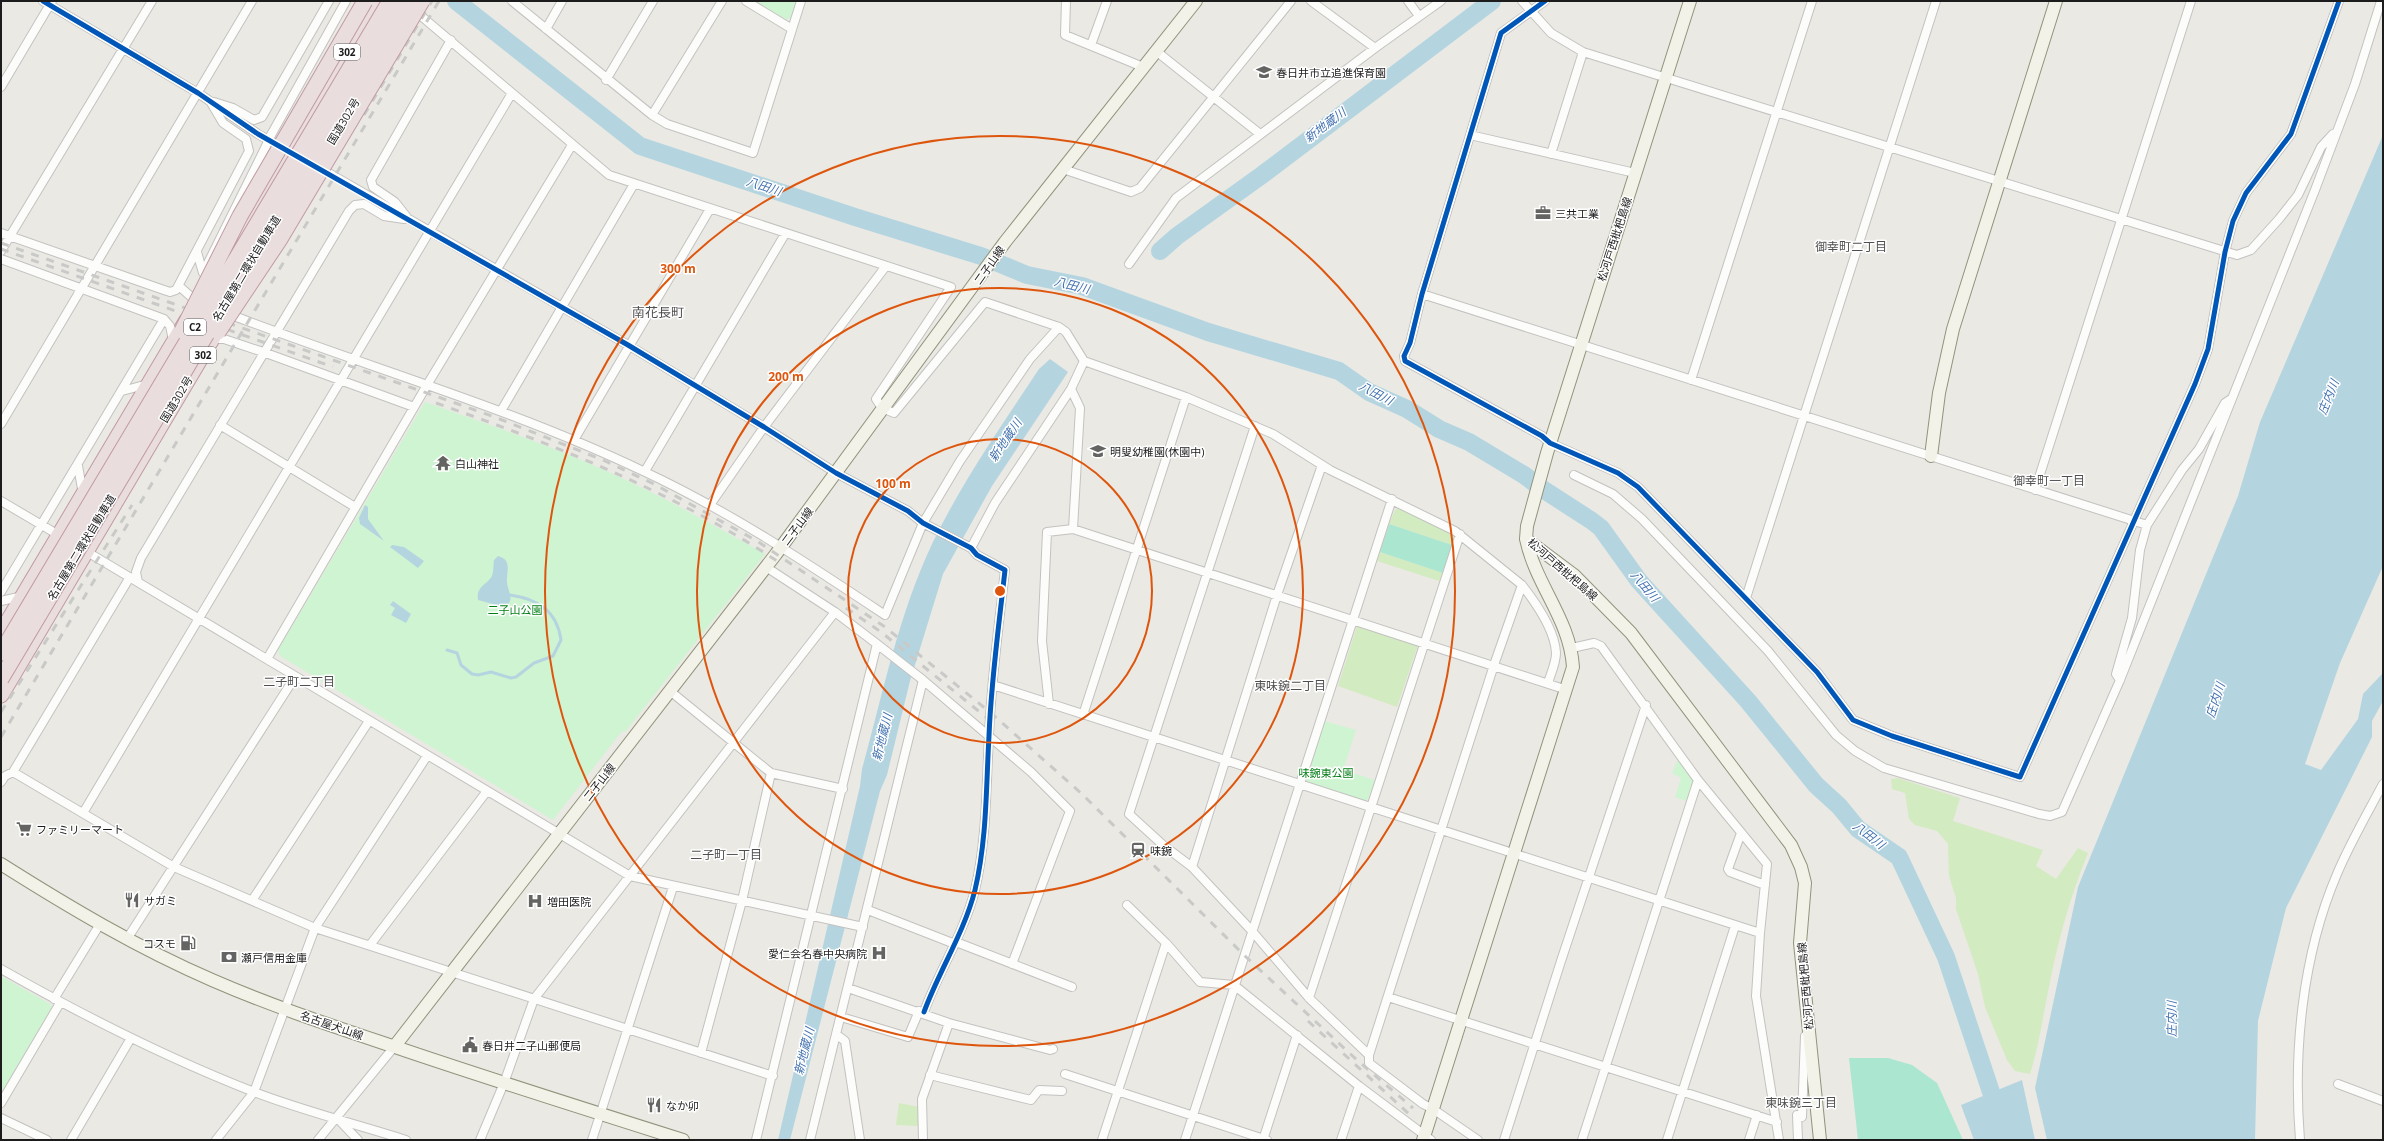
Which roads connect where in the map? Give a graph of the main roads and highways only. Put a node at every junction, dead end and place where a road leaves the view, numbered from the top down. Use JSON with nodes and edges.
{"nodes":[{"id":1,"x":365,"y":1,"type":"edge"},
{"id":2,"x":377,"y":1,"type":"edge"},
{"id":3,"x":390,"y":1,"type":"edge"},
{"id":4,"x":414,"y":1,"type":"edge"},
{"id":5,"x":422,"y":1,"type":"edge"},
{"id":6,"x":405,"y":6,"type":"edge"},
{"id":7,"x":140,"y":419,"type":"junction"},
{"id":8,"x":153,"y":425,"type":"junction"},
{"id":9,"x":1,"y":633,"type":"edge"},
{"id":10,"x":1,"y":653,"type":"edge"},
{"id":11,"x":1,"y":679,"type":"edge"},
{"id":12,"x":1,"y":695,"type":"edge"}],
"edges":[{"from":1,"to":7,"type":"highway","bridge":true},
{"from":2,"to":9,"type":"highway","number":"302"},
{"from":3,"to":7,"type":"highway","name":"名古屋第二環状自動車道","number":"C2","bridge":true},
{"from":4,"to":6,"type":"highway","name":"国道302号","number":"302"},
{"from":5,"to":8,"type":"highway","bridge":true},
{"from":6,"to":8,"type":"highway","name":"名古屋第二環状自動車道","number":"C2","bridge":true},
{"from":6,"to":12,"type":"highway","name":"国道302号","number":"302"},
{"from":7,"to":10,"type":"highway","name":"名古屋第二環状自動車道","number":"C2","bridge":true},
{"from":8,"to":11,"type":"highway","name":"名古屋第二環状自動車道","number":"C2","bridge":true}]}
